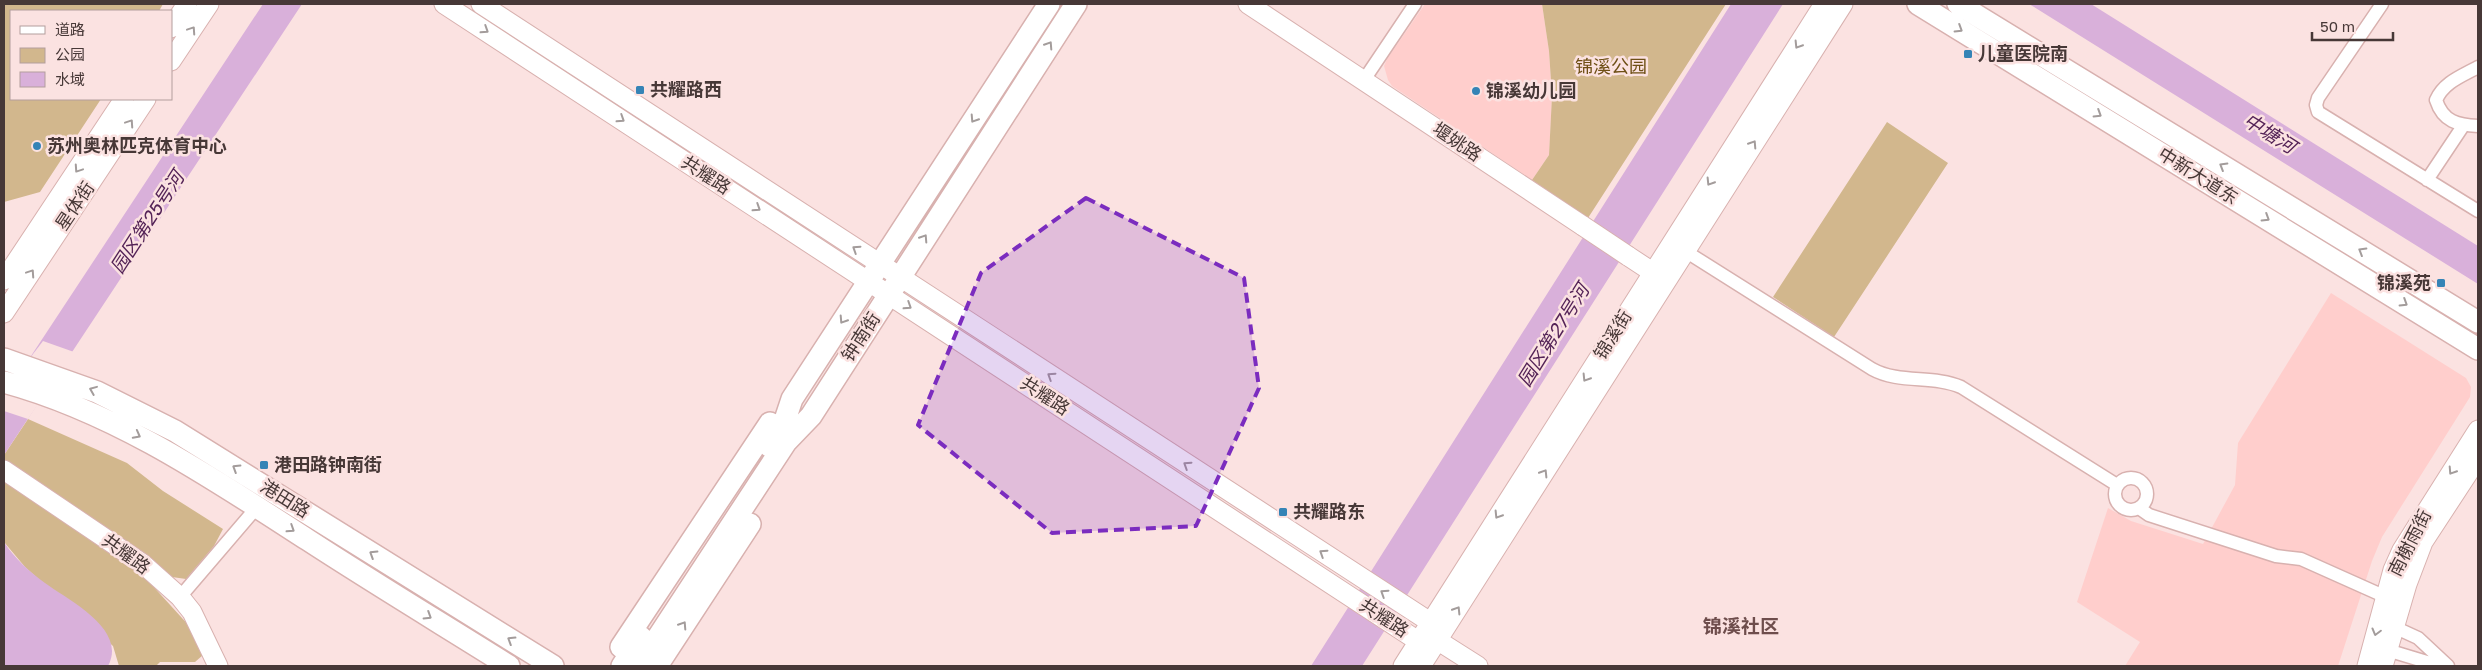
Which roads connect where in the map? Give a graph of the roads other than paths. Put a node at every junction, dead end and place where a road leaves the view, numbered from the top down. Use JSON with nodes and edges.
{"nodes":[{"id":1,"x":187,"y":4,"type":"edge"},
{"id":2,"x":209,"y":4,"type":"edge"},
{"id":3,"x":444,"y":4,"type":"edge"},
{"id":4,"x":481,"y":4,"type":"edge"},
{"id":5,"x":1048,"y":4,"type":"edge"},
{"id":6,"x":1076,"y":4,"type":"edge"},
{"id":7,"x":1248,"y":4,"type":"edge"},
{"id":8,"x":1415,"y":4,"type":"edge"},
{"id":9,"x":1824,"y":4,"type":"edge"},
{"id":10,"x":1843,"y":4,"type":"edge"},
{"id":11,"x":1918,"y":4,"type":"edge"},
{"id":12,"x":1958,"y":4,"type":"edge"},
{"id":13,"x":2382,"y":4,"type":"edge"},
{"id":14,"x":172,"y":26,"type":"edge"},
{"id":15,"x":172,"y":60,"type":"edge"},
{"id":16,"x":2478,"y":67,"type":"edge"},
{"id":17,"x":1364,"y":80,"type":"junction"},
{"id":18,"x":123,"y":100,"type":"edge"},
{"id":19,"x":145,"y":100,"type":"edge"},
{"id":20,"x":2463,"y":126,"type":"junction"},
{"id":21,"x":2478,"y":126,"type":"edge"},
{"id":22,"x":2426,"y":180,"type":"junction"},
{"id":23,"x":2478,"y":211,"type":"edge"},
{"id":24,"x":1685,"y":251,"type":"junction"},
{"id":25,"x":874,"y":273,"type":"junction"},
{"id":26,"x":1659,"y":277,"type":"junction"},
{"id":27,"x":4,"y":280,"type":"edge"},
{"id":28,"x":894,"y":285,"type":"junction"},
{"id":29,"x":4,"y":313,"type":"edge"},
{"id":30,"x":2478,"y":322,"type":"edge"},
{"id":31,"x":2478,"y":349,"type":"edge"},
{"id":32,"x":13,"y":362,"type":"edge"},
{"id":33,"x":7,"y":383,"type":"edge"},
{"id":34,"x":792,"y":399,"type":"junction"},
{"id":35,"x":811,"y":416,"type":"junction"},
{"id":36,"x":2478,"y":430,"type":"edge"},
{"id":37,"x":2478,"y":458,"type":"edge"},
{"id":38,"x":4,"y":470,"type":"edge"},
{"id":39,"x":2117,"y":485,"type":"junction"},
{"id":40,"x":257,"y":507,"type":"junction"},
{"id":41,"x":2139,"y":508,"type":"junction"},
{"id":42,"x":677,"y":594,"type":"junction"},
{"id":43,"x":2386,"y":596,"type":"junction"},
{"id":44,"x":180,"y":597,"type":"junction"},
{"id":45,"x":1430,"y":622,"type":"junction"},
{"id":46,"x":2394,"y":628,"type":"junction"},
{"id":47,"x":1438,"y":640,"type":"junction"},
{"id":48,"x":1418,"y":641,"type":"junction"},
{"id":49,"x":2385,"y":658,"type":"edge"},
{"id":50,"x":218,"y":666,"type":"edge"},
{"id":51,"x":509,"y":666,"type":"edge"},
{"id":52,"x":553,"y":666,"type":"edge"},
{"id":53,"x":608,"y":666,"type":"edge"},
{"id":54,"x":622,"y":666,"type":"edge"},
{"id":55,"x":639,"y":666,"type":"edge"},
{"id":56,"x":657,"y":666,"type":"edge"},
{"id":57,"x":1403,"y":666,"type":"edge"},
{"id":58,"x":1421,"y":666,"type":"edge"},
{"id":59,"x":1478,"y":666,"type":"edge"},
{"id":60,"x":2366,"y":666,"type":"edge"},
{"id":61,"x":2440,"y":666,"type":"edge"},
{"id":62,"x":2448,"y":666,"type":"edge"}],
"edges":[{"from":1,"to":14,"type":"street"},
{"from":15,"to":2,"type":"street","one_way":true},
{"from":3,"to":25,"type":"street","name":"共耀路","one_way":true},
{"from":25,"to":4,"type":"street","name":"共耀路","one_way":true},
{"from":5,"to":25,"type":"main road","name":"钟南街","one_way":true},
{"from":28,"to":6,"type":"main road","name":"钟南街","one_way":true},
{"from":7,"to":17,"type":"street","name":"堰姚路"},
{"from":8,"to":17,"type":"street"},
{"from":9,"to":26,"type":"street","name":"锦溪街","one_way":true},
{"from":24,"to":10,"type":"street","name":"锦溪街","one_way":true},
{"from":11,"to":31,"type":"main road","name":"中新大道东","one_way":true},
{"from":30,"to":12,"type":"main road","name":"中新大道东","one_way":true},
{"from":13,"to":22,"type":"street"},
{"from":16,"to":20,"type":"street"},
{"from":17,"to":26,"type":"street","name":"堰姚路","bridge":true},
{"from":18,"to":27,"type":"street","name":"星体街","one_way":true},
{"from":29,"to":19,"type":"street","name":"星体街","one_way":true},
{"from":20,"to":21,"type":"street"},
{"from":20,"to":22,"type":"street"},
{"from":22,"to":23,"type":"street"},
{"from":24,"to":26,"type":"street","name":"锦溪街"},
{"from":24,"to":39,"type":"street"},
{"from":25,"to":28,"type":"street","name":"共耀路"},
{"from":25,"to":34,"type":"main road","name":"钟南街","one_way":true},
{"from":26,"to":45,"type":"street","name":"锦溪街","one_way":true},
{"from":47,"to":26,"type":"street","name":"锦溪街","one_way":true},
{"from":28,"to":35,"type":"main road","name":"钟南街"},
{"from":45,"to":28,"type":"street","name":"共耀路","one_way":true},
{"from":28,"to":48,"type":"street","name":"共耀路","one_way":true},
{"from":52,"to":32,"type":"main road","name":"港田路","one_way":true},
{"from":33,"to":40,"type":"main road","name":"港田路","one_way":true},
{"from":34,"to":42,"type":"main road","name":"钟南街"},
{"from":34,"to":53,"type":"main road"},
{"from":35,"to":42,"type":"main road","name":"钟南街"},
{"from":56,"to":35,"type":"main road","one_way":true},
{"from":36,"to":43,"type":"street","name":"南榭雨街","one_way":true},
{"from":37,"to":46,"type":"street","name":"南榭雨街"},
{"from":38,"to":44,"type":"street","name":"共耀路"},
{"from":39,"to":41,"type":"street"},
{"from":39,"to":41,"type":"street"},
{"from":40,"to":44,"type":"street"},
{"from":40,"to":51,"type":"main road","name":"港田路","one_way":true},
{"from":41,"to":43,"type":"street"},
{"from":42,"to":54,"type":"main road","name":"钟南街"},
{"from":42,"to":55,"type":"main road","name":"钟南街"},
{"from":43,"to":60,"type":"street","name":"南榭雨街","one_way":true},
{"from":44,"to":50,"type":"street","name":"共耀路"},
{"from":45,"to":47,"type":"street","name":"共耀路"},
{"from":45,"to":48,"type":"street","name":"锦溪街"},
{"from":46,"to":49,"type":"street","name":"南榭雨街"},
{"from":46,"to":62,"type":"street"},
{"from":47,"to":48,"type":"street","name":"共耀路"},
{"from":47,"to":58,"type":"street","name":"锦溪街"},
{"from":47,"to":59,"type":"street"},
{"from":48,"to":57,"type":"street","name":"锦溪街"},
{"from":49,"to":61,"type":"street"}]}
